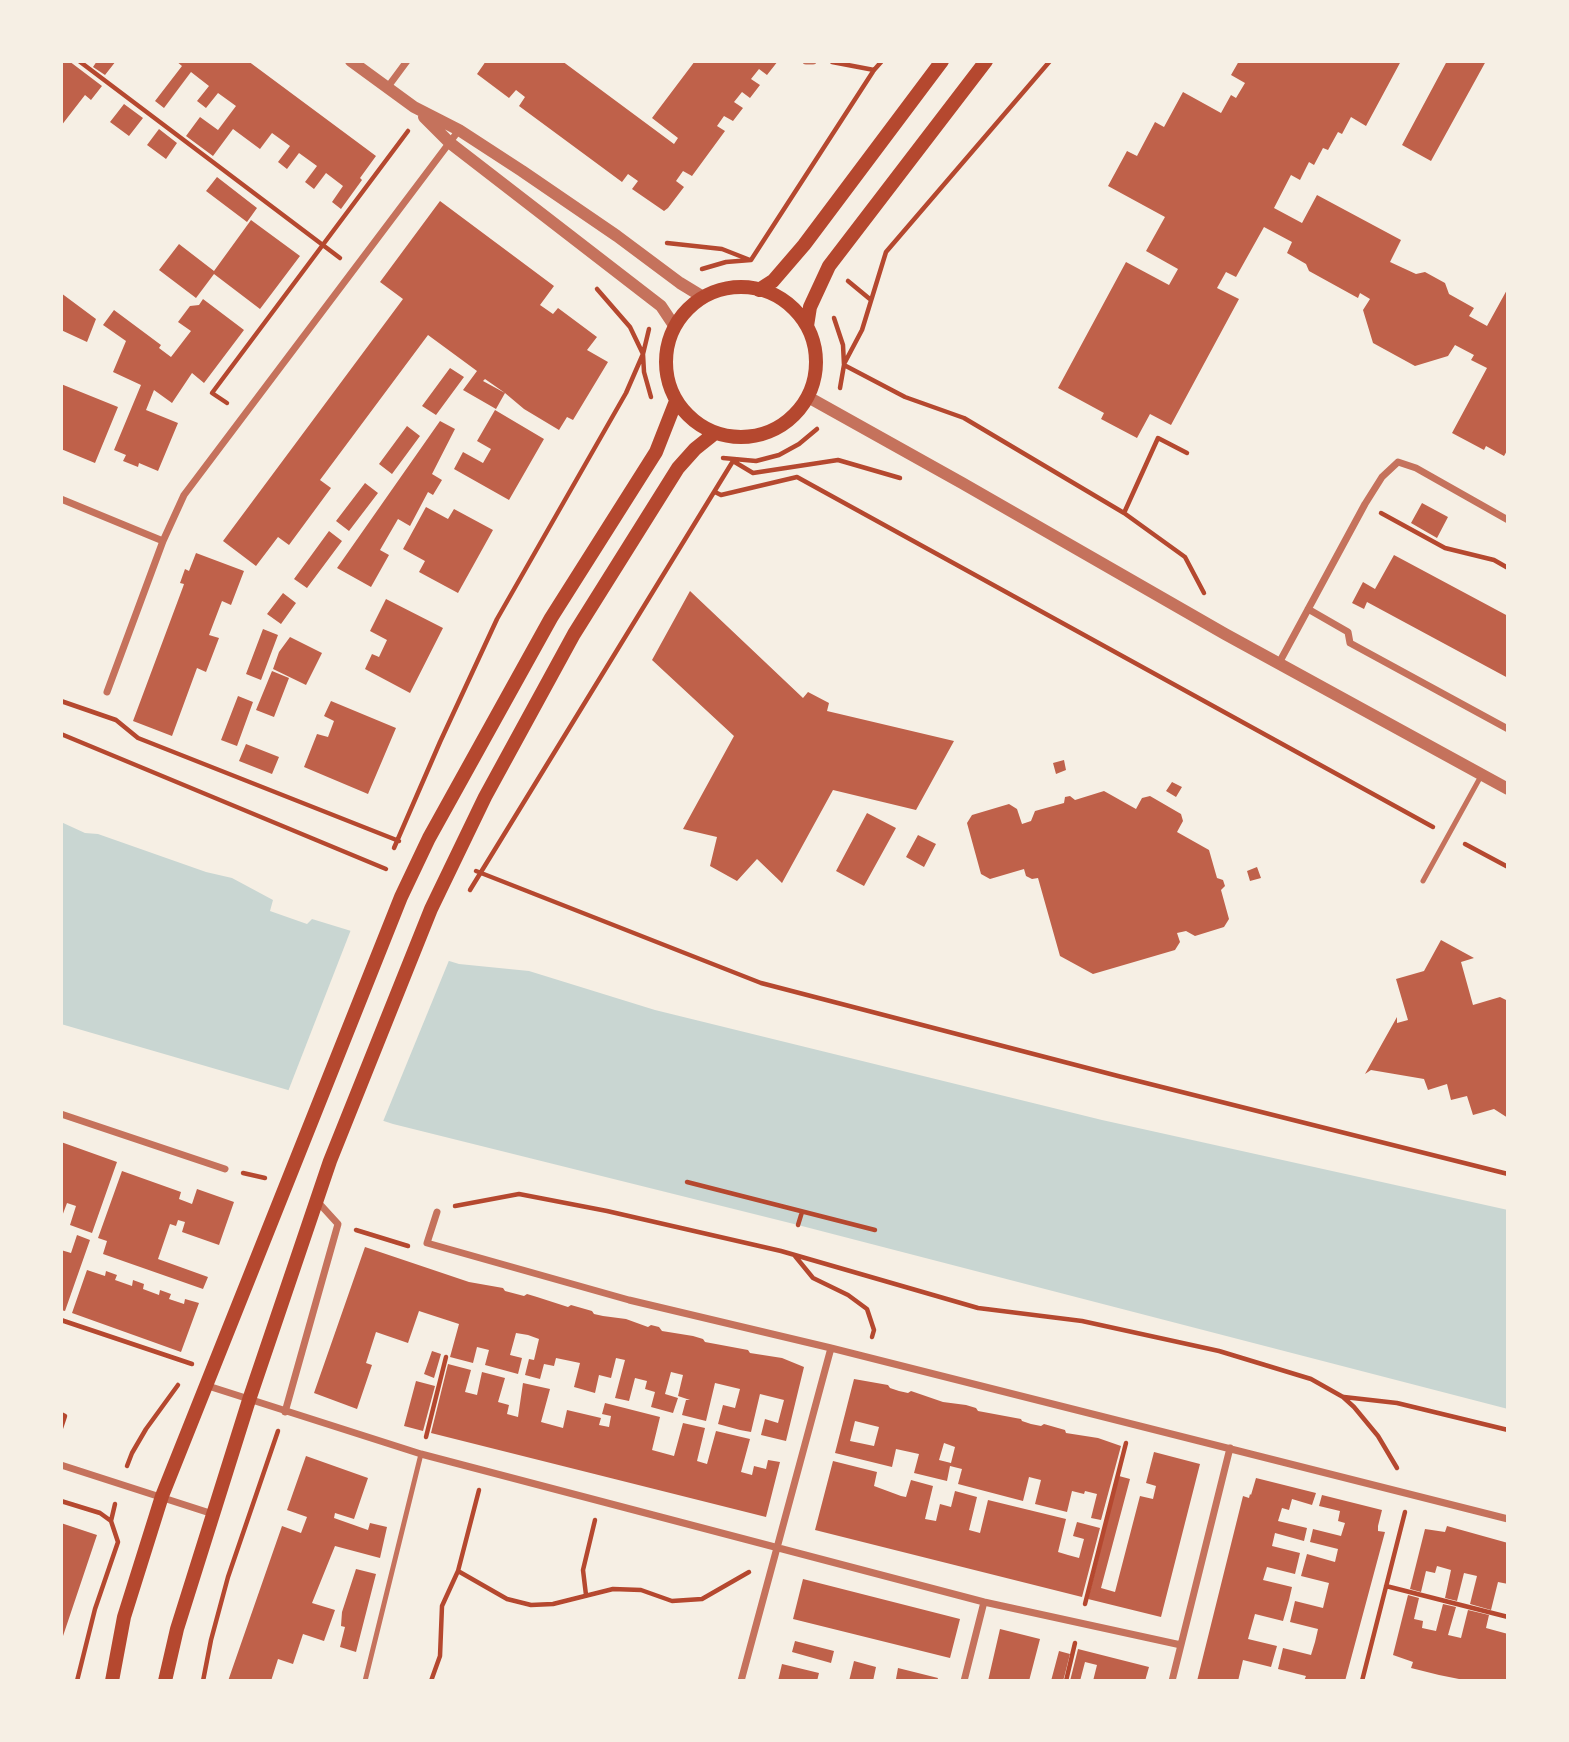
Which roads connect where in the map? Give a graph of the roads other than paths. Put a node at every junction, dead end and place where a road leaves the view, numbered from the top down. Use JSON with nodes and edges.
{"nodes":[{"id":1,"x":351,"y":61,"type":"edge"},
{"id":2,"x":407,"y":61,"type":"edge"},
{"id":3,"x":807,"y":61,"type":"edge"},
{"id":4,"x":813,"y":61,"type":"edge"},
{"id":5,"x":942,"y":61,"type":"edge"},
{"id":6,"x":986,"y":61,"type":"edge"},
{"id":7,"x":387,"y":88,"type":"junction"},
{"id":8,"x":417,"y":110,"type":"junction"},
{"id":9,"x":459,"y":130,"type":"junction"},
{"id":10,"x":450,"y":142,"type":"junction"},
{"id":11,"x":760,"y":290,"type":"junction"},
{"id":12,"x":703,"y":297,"type":"junction"},
{"id":13,"x":807,"y":326,"type":"junction"},
{"id":14,"x":675,"y":327,"type":"junction"},
{"id":15,"x":808,"y":397,"type":"junction"},
{"id":16,"x":676,"y":401,"type":"junction"},
{"id":17,"x":715,"y":433,"type":"junction"},
{"id":18,"x":61,"y":499,"type":"edge"},
{"id":19,"x":1508,"y":520,"type":"edge"},
{"id":20,"x":163,"y":541,"type":"junction"},
{"id":21,"x":1308,"y":609,"type":"junction"},
{"id":22,"x":1279,"y":663,"type":"junction"},
{"id":23,"x":107,"y":692,"type":"dead end"},
{"id":24,"x":1508,"y":729,"type":"edge"},
{"id":25,"x":1482,"y":775,"type":"junction"},
{"id":26,"x":1508,"y":789,"type":"edge"},
{"id":27,"x":1423,"y":881,"type":"dead end"},
{"id":28,"x":61,"y":1114,"type":"edge"},
{"id":29,"x":225,"y":1170,"type":"dead end"},
{"id":30,"x":316,"y":1200,"type":"junction"},
{"id":31,"x":436,"y":1212,"type":"road end"},
{"id":32,"x":831,"y":1348,"type":"junction"},
{"id":33,"x":205,"y":1385,"type":"junction"},
{"id":34,"x":249,"y":1400,"type":"junction"},
{"id":35,"x":285,"y":1412,"type":"junction"},
{"id":36,"x":1230,"y":1448,"type":"junction"},
{"id":37,"x":421,"y":1454,"type":"junction"},
{"id":38,"x":61,"y":1465,"type":"edge"},
{"id":39,"x":162,"y":1496,"type":"junction"},
{"id":40,"x":214,"y":1514,"type":"junction"},
{"id":41,"x":1508,"y":1520,"type":"edge"},
{"id":42,"x":777,"y":1548,"type":"junction"},
{"id":43,"x":984,"y":1602,"type":"junction"},
{"id":44,"x":1181,"y":1645,"type":"junction"},
{"id":45,"x":112,"y":1681,"type":"edge"},
{"id":46,"x":165,"y":1681,"type":"edge"},
{"id":47,"x":365,"y":1681,"type":"edge"},
{"id":48,"x":741,"y":1681,"type":"edge"},
{"id":49,"x":964,"y":1681,"type":"edge"},
{"id":50,"x":1172,"y":1681,"type":"edge"}],
"edges":[{"from":1,"to":7,"type":"street"},
{"from":2,"to":7,"type":"street"},
{"from":3,"to":4,"type":"street"},
{"from":5,"to":11,"type":"main road"},
{"from":6,"to":13,"type":"main road"},
{"from":7,"to":8,"type":"street"},
{"from":8,"to":9,"type":"street"},
{"from":8,"to":10,"type":"street"},
{"from":9,"to":10,"type":"street"},
{"from":9,"to":12,"type":"street"},
{"from":10,"to":14,"type":"street"},
{"from":10,"to":20,"type":"street"},
{"from":11,"to":12,"type":"main road"},
{"from":11,"to":13,"type":"main road"},
{"from":12,"to":14,"type":"main road"},
{"from":13,"to":15,"type":"main road"},
{"from":14,"to":16,"type":"main road"},
{"from":15,"to":17,"type":"main road"},
{"from":15,"to":22,"type":"street"},
{"from":16,"to":17,"type":"main road"},
{"from":16,"to":33,"type":"main road"},
{"from":17,"to":30,"type":"main road"},
{"from":18,"to":20,"type":"street"},
{"from":19,"to":21,"type":"street"},
{"from":20,"to":23,"type":"street"},
{"from":21,"to":22,"type":"street"},
{"from":21,"to":24,"type":"street"},
{"from":22,"to":25,"type":"street"},
{"from":25,"to":26,"type":"street"},
{"from":25,"to":27,"type":"lane"},
{"from":28,"to":29,"type":"street"},
{"from":30,"to":34,"type":"main road"},
{"from":30,"to":35,"type":"street"},
{"from":31,"to":32,"type":"street"},
{"from":32,"to":36,"type":"street"},
{"from":32,"to":42,"type":"street"},
{"from":33,"to":34,"type":"street"},
{"from":33,"to":39,"type":"main road"},
{"from":34,"to":35,"type":"street"},
{"from":34,"to":40,"type":"main road"},
{"from":35,"to":37,"type":"street"},
{"from":36,"to":41,"type":"street"},
{"from":36,"to":44,"type":"street"},
{"from":37,"to":42,"type":"street"},
{"from":37,"to":47,"type":"lane"},
{"from":38,"to":39,"type":"street"},
{"from":39,"to":40,"type":"street"},
{"from":39,"to":45,"type":"main road"},
{"from":40,"to":46,"type":"main road"},
{"from":42,"to":43,"type":"street"},
{"from":42,"to":48,"type":"street"},
{"from":43,"to":44,"type":"street"},
{"from":43,"to":49,"type":"street"},
{"from":44,"to":50,"type":"street"}]}
